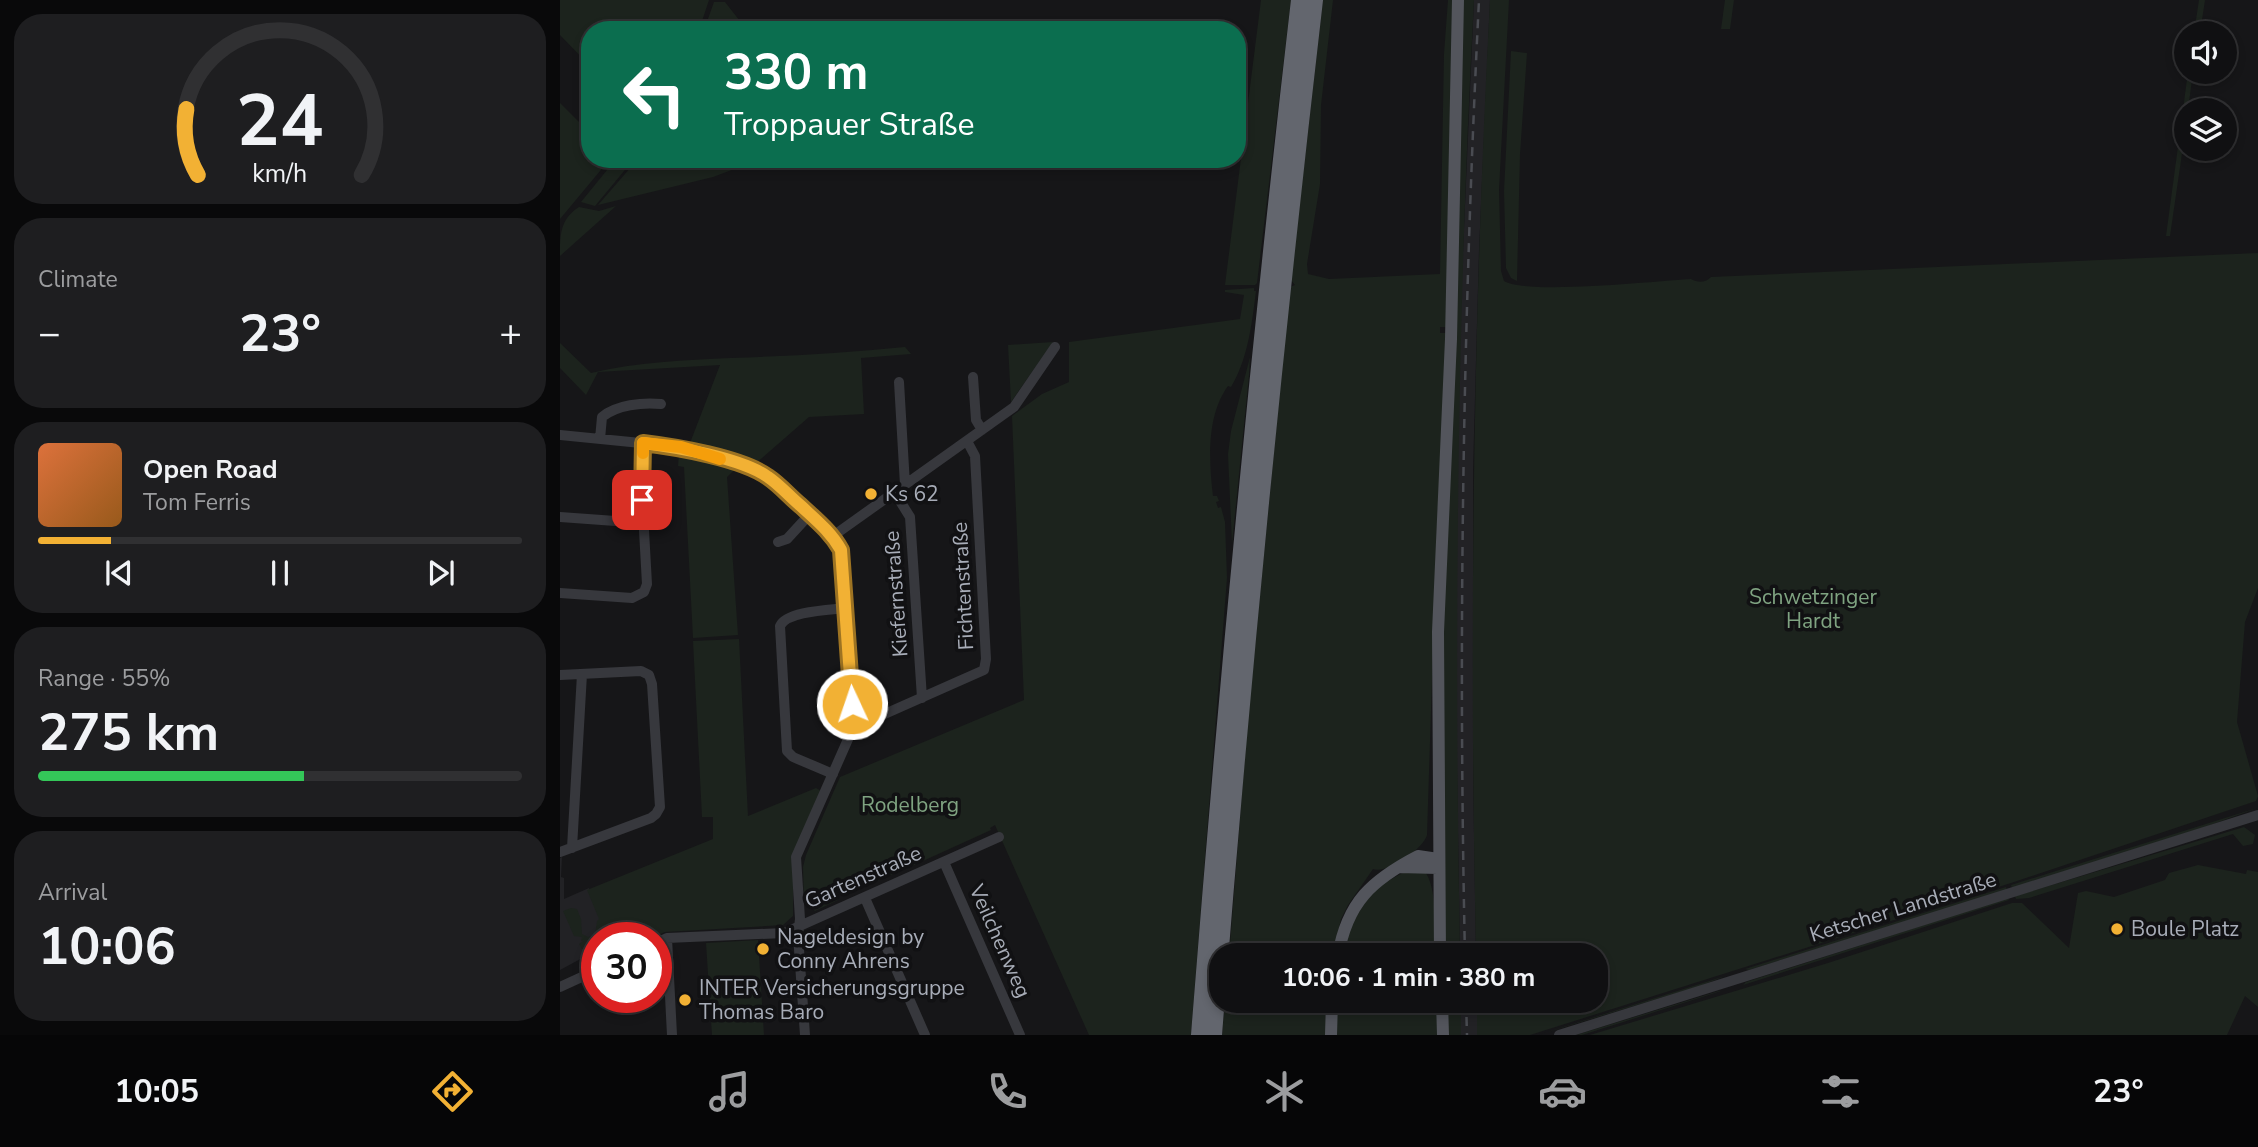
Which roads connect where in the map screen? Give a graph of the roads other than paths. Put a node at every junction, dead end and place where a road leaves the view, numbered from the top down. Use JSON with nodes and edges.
{"nodes":[{"id":1,"x":1299,"y":0,"type":"edge"},
{"id":2,"x":1315,"y":0,"type":"edge"},
{"id":3,"x":1458,"y":0,"type":"edge"},
{"id":4,"x":1274,"y":286,"type":"junction"},
{"id":5,"x":1055,"y":347,"type":"dead end"},
{"id":6,"x":973,"y":377,"type":"dead end"},
{"id":7,"x":899,"y":382,"type":"dead end"},
{"id":8,"x":661,"y":404,"type":"dead end"},
{"id":9,"x":982,"y":430,"type":"junction"},
{"id":10,"x":560,"y":435,"type":"edge"},
{"id":11,"x":600,"y":439,"type":"junction"},
{"id":12,"x":967,"y":441,"type":"junction"},
{"id":13,"x":643,"y":443,"type":"junction"},
{"id":14,"x":905,"y":485,"type":"junction"},
{"id":15,"x":895,"y":493,"type":"junction"},
{"id":16,"x":810,"y":514,"type":"junction"},
{"id":17,"x":560,"y":517,"type":"edge"},
{"id":18,"x":643,"y":523,"type":"junction"},
{"id":19,"x":833,"y":536,"type":"junction"},
{"id":20,"x":778,"y":542,"type":"dead end"},
{"id":21,"x":560,"y":593,"type":"edge"},
{"id":22,"x":846,"y":608,"type":"junction"},
{"id":23,"x":582,"y":674,"type":"junction"},
{"id":24,"x":560,"y":675,"type":"edge"},
{"id":25,"x":922,"y":698,"type":"junction"},
{"id":26,"x":853,"y":728,"type":"junction"},
{"id":27,"x":833,"y":774,"type":"junction"},
{"id":28,"x":2258,"y":815,"type":"edge"},
{"id":29,"x":1437,"y":829,"type":"junction"},
{"id":30,"x":999,"y":837,"type":"dead end"},
{"id":31,"x":572,"y":848,"type":"junction"},
{"id":32,"x":560,"y":852,"type":"edge"},
{"id":33,"x":1418,"y":856,"type":"junction"},
{"id":34,"x":944,"y":862,"type":"junction"},
{"id":35,"x":1438,"y":864,"type":"junction"},
{"id":36,"x":1399,"y":867,"type":"junction"},
{"id":37,"x":864,"y":898,"type":"junction"},
{"id":38,"x":798,"y":928,"type":"junction"},
{"id":39,"x":672,"y":940,"type":"edge"},
{"id":40,"x":1341,"y":943,"type":"edge"},
{"id":41,"x":1440,"y":943,"type":"edge"},
{"id":42,"x":581,"y":977,"type":"edge"},
{"id":43,"x":560,"y":987,"type":"edge"},
{"id":44,"x":667,"y":1013,"type":"edge"},
{"id":45,"x":1332,"y":1013,"type":"edge"},
{"id":46,"x":1442,"y":1013,"type":"edge"},
{"id":47,"x":669,"y":1034,"type":"edge"},
{"id":48,"x":805,"y":1035,"type":"edge"},
{"id":49,"x":925,"y":1035,"type":"edge"},
{"id":50,"x":1020,"y":1035,"type":"edge"},
{"id":51,"x":1199,"y":1035,"type":"edge"},
{"id":52,"x":1214,"y":1035,"type":"edge"},
{"id":53,"x":1331,"y":1035,"type":"edge"},
{"id":54,"x":1443,"y":1035,"type":"edge"},
{"id":55,"x":1559,"y":1035,"type":"edge"}],
"edges":[{"from":1,"to":4,"type":"highway"},
{"from":2,"to":4,"type":"highway"},
{"from":3,"to":29,"type":"main road"},
{"from":4,"to":51,"type":"highway"},
{"from":4,"to":52,"type":"highway"},
{"from":5,"to":9,"type":"street"},
{"from":6,"to":9,"type":"street"},
{"from":7,"to":14,"type":"street"},
{"from":8,"to":11,"type":"street"},
{"from":9,"to":12,"type":"street"},
{"from":10,"to":11,"type":"street"},
{"from":11,"to":13,"type":"street"},
{"from":12,"to":14,"type":"street"},
{"from":12,"to":25,"type":"street","name":"Fichtenstraße"},
{"from":13,"to":16,"type":"street"},
{"from":13,"to":18,"type":"street"},
{"from":14,"to":15,"type":"street"},
{"from":15,"to":19,"type":"street"},
{"from":15,"to":25,"type":"street","name":"Kiefernstraße"},
{"from":16,"to":19,"type":"street"},
{"from":16,"to":20,"type":"street"},
{"from":17,"to":18,"type":"street"},
{"from":18,"to":21,"type":"street"},
{"from":19,"to":22,"type":"street"},
{"from":22,"to":26,"type":"street"},
{"from":22,"to":27,"type":"street"},
{"from":23,"to":24,"type":"street"},
{"from":23,"to":31,"type":"street"},
{"from":23,"to":31,"type":"street"},
{"from":25,"to":26,"type":"street","name":"Fichtenstraße"},
{"from":26,"to":27,"type":"street"},
{"from":27,"to":38,"type":"street"},
{"from":28,"to":55,"type":"street","name":"Ketscher Landstraße"},
{"from":29,"to":33,"type":"main road"},
{"from":29,"to":35,"type":"main road"},
{"from":30,"to":34,"type":"street","name":"Gartenstraße"},
{"from":31,"to":32,"type":"street"},
{"from":33,"to":35,"type":"main road"},
{"from":33,"to":36,"type":"main road"},
{"from":34,"to":37,"type":"street","name":"Gartenstraße"},
{"from":34,"to":50,"type":"street","name":"Veilchenweg"},
{"from":35,"to":36,"type":"main road"},
{"from":35,"to":41,"type":"main road"},
{"from":36,"to":40,"type":"main road"},
{"from":37,"to":38,"type":"street","name":"Gartenstraße"},
{"from":37,"to":49,"type":"street"},
{"from":38,"to":39,"type":"street","name":"Gartenstraße"},
{"from":38,"to":48,"type":"street"},
{"from":42,"to":43,"type":"street"},
{"from":44,"to":47,"type":"street"},
{"from":45,"to":53,"type":"main road"},
{"from":46,"to":54,"type":"main road"}]}
